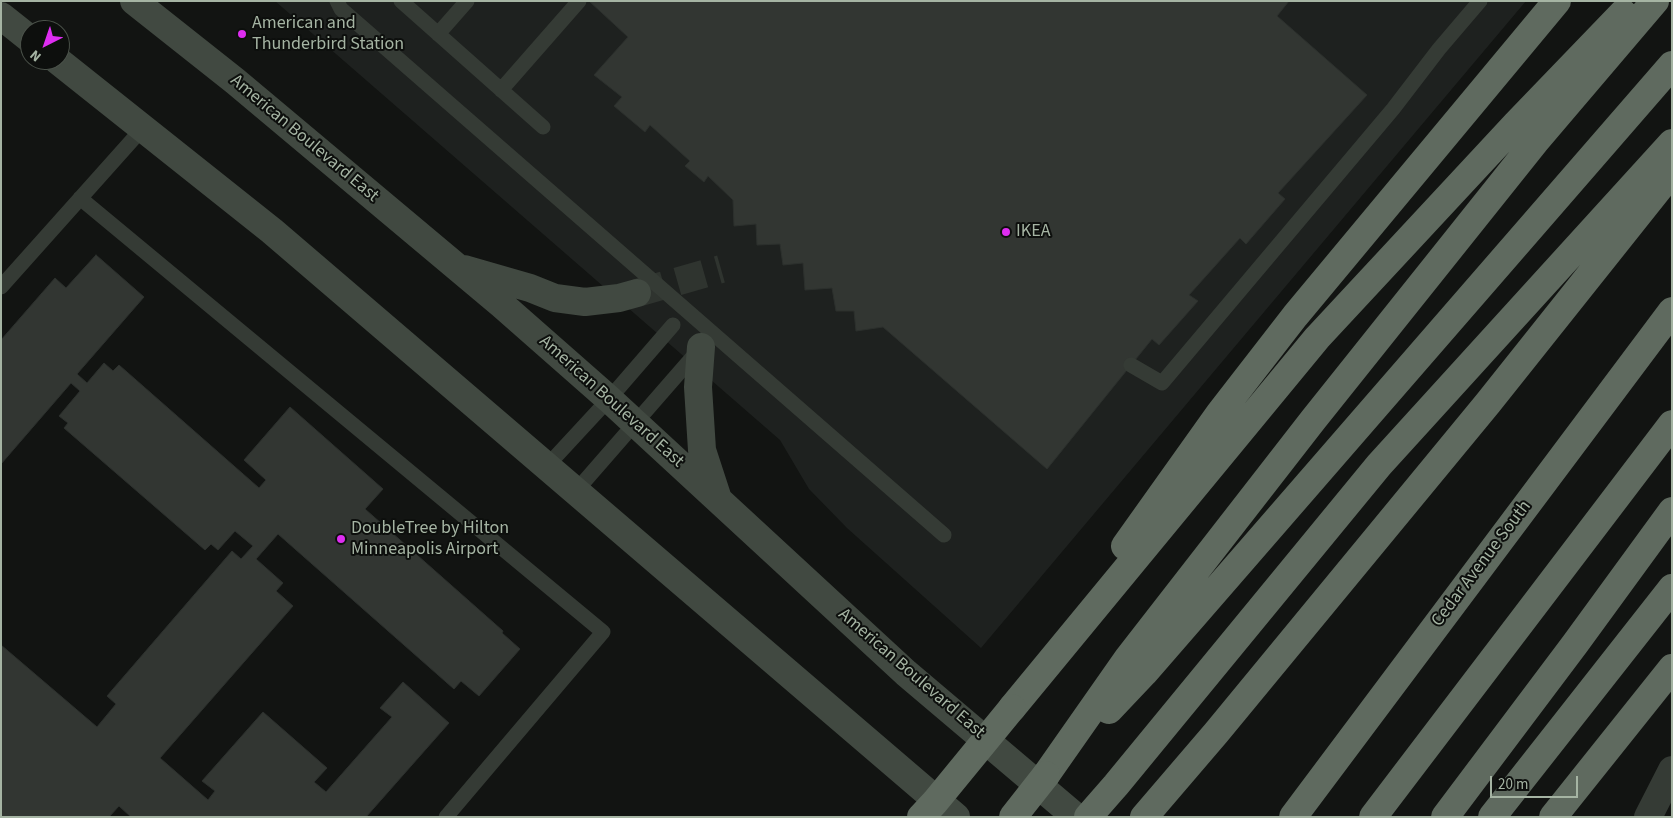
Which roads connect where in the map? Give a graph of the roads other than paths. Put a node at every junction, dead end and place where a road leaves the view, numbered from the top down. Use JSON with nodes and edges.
{"nodes":[{"id":1,"x":134,"y":1,"type":"edge"},
{"id":2,"x":164,"y":1,"type":"edge"},
{"id":3,"x":337,"y":1,"type":"edge"},
{"id":4,"x":401,"y":1,"type":"edge"},
{"id":5,"x":467,"y":1,"type":"edge"},
{"id":6,"x":579,"y":1,"type":"edge"},
{"id":7,"x":1480,"y":1,"type":"edge"},
{"id":8,"x":1557,"y":1,"type":"edge"},
{"id":9,"x":1635,"y":1,"type":"edge"},
{"id":10,"x":1655,"y":1,"type":"edge"},
{"id":11,"x":2,"y":17,"type":"edge"},
{"id":12,"x":20,"y":31,"type":"edge"},
{"id":13,"x":438,"y":34,"type":"junction"},
{"id":14,"x":1672,"y":65,"type":"edge"},
{"id":15,"x":70,"y":70,"type":"edge"},
{"id":16,"x":235,"y":81,"type":"junction"},
{"id":17,"x":501,"y":90,"type":"junction"},
{"id":18,"x":543,"y":127,"type":"dead end"},
{"id":19,"x":143,"y":128,"type":"junction"},
{"id":20,"x":1672,"y":143,"type":"edge"},
{"id":21,"x":1672,"y":172,"type":"edge"},
{"id":22,"x":80,"y":198,"type":"junction"},
{"id":23,"x":455,"y":266,"type":"junction"},
{"id":24,"x":1,"y":286,"type":"edge"},
{"id":25,"x":637,"y":293,"type":"tunnel mouth"},
{"id":26,"x":1672,"y":311,"type":"edge"},
{"id":27,"x":674,"y":325,"type":"dead end"},
{"id":28,"x":701,"y":347,"type":"joint"},
{"id":29,"x":1131,"y":365,"type":"dead end"},
{"id":30,"x":609,"y":399,"type":"junction"},
{"id":31,"x":635,"y":423,"type":"junction"},
{"id":32,"x":1672,"y":424,"type":"edge"},
{"id":33,"x":547,"y":466,"type":"junction"},
{"id":34,"x":576,"y":491,"type":"junction"},
{"id":35,"x":719,"y":500,"type":"junction"},
{"id":36,"x":1672,"y":511,"type":"edge"},
{"id":37,"x":944,"y":535,"type":"dead end"},
{"id":38,"x":1672,"y":588,"type":"edge"},
{"id":39,"x":1136,"y":665,"type":"junction"},
{"id":40,"x":1672,"y":668,"type":"edge"},
{"id":41,"x":1019,"y":698,"type":"junction"},
{"id":42,"x":1672,"y":770,"type":"edge"},
{"id":43,"x":446,"y":817,"type":"edge"},
{"id":44,"x":921,"y":817,"type":"edge"},
{"id":45,"x":956,"y":817,"type":"edge"},
{"id":46,"x":1013,"y":817,"type":"edge"},
{"id":47,"x":1076,"y":817,"type":"edge"},
{"id":48,"x":1088,"y":817,"type":"edge"},
{"id":49,"x":1144,"y":817,"type":"edge"},
{"id":50,"x":1293,"y":817,"type":"edge"},
{"id":51,"x":1374,"y":817,"type":"edge"},
{"id":52,"x":1445,"y":817,"type":"edge"},
{"id":53,"x":1492,"y":817,"type":"edge"},
{"id":54,"x":1553,"y":817,"type":"edge"},
{"id":55,"x":1648,"y":817,"type":"edge"}],
"edges":[{"from":1,"to":16,"type":"main road","name":"American Boulevard East"},
{"from":2,"to":16,"type":"main road"},
{"from":3,"to":37,"type":"lane"},
{"from":4,"to":13,"type":"lane"},
{"from":5,"to":13,"type":"lane"},
{"from":6,"to":17,"type":"lane"},
{"from":7,"to":29,"type":"lane"},
{"from":8,"to":41,"type":"highway"},
{"from":9,"to":41,"type":"highway"},
{"from":10,"to":39,"type":"highway"},
{"from":11,"to":12,"type":"main road"},
{"from":13,"to":17,"type":"lane"},
{"from":14,"to":39,"type":"highway"},
{"from":15,"to":19,"type":"main road"},
{"from":16,"to":23,"type":"main road","name":"American Boulevard East"},
{"from":17,"to":18,"type":"lane"},
{"from":19,"to":22,"type":"lane"},
{"from":19,"to":33,"type":"main road"},
{"from":20,"to":48,"type":"highway"},
{"from":21,"to":49,"type":"highway"},
{"from":22,"to":24,"type":"lane"},
{"from":22,"to":43,"type":"lane"},
{"from":23,"to":25,"type":"main road"},
{"from":23,"to":30,"type":"main road","name":"American Boulevard East"},
{"from":26,"to":50,"type":"highway","name":"Cedar Avenue South"},
{"from":27,"to":30,"type":"lane"},
{"from":28,"to":31,"type":"lane"},
{"from":28,"to":35,"type":"main road"},
{"from":30,"to":31,"type":"main road","name":"American Boulevard East"},
{"from":30,"to":33,"type":"lane"},
{"from":31,"to":34,"type":"lane"},
{"from":31,"to":35,"type":"main road","name":"American Boulevard East"},
{"from":32,"to":51,"type":"highway"},
{"from":33,"to":34,"type":"main road"},
{"from":34,"to":45,"type":"main road"},
{"from":35,"to":47,"type":"main road","name":"American Boulevard East"},
{"from":36,"to":52,"type":"highway"},
{"from":38,"to":53,"type":"highway"},
{"from":39,"to":46,"type":"highway","bridge":true},
{"from":40,"to":54,"type":"highway"},
{"from":41,"to":44,"type":"highway","bridge":true},
{"from":42,"to":55,"type":"street"}]}
